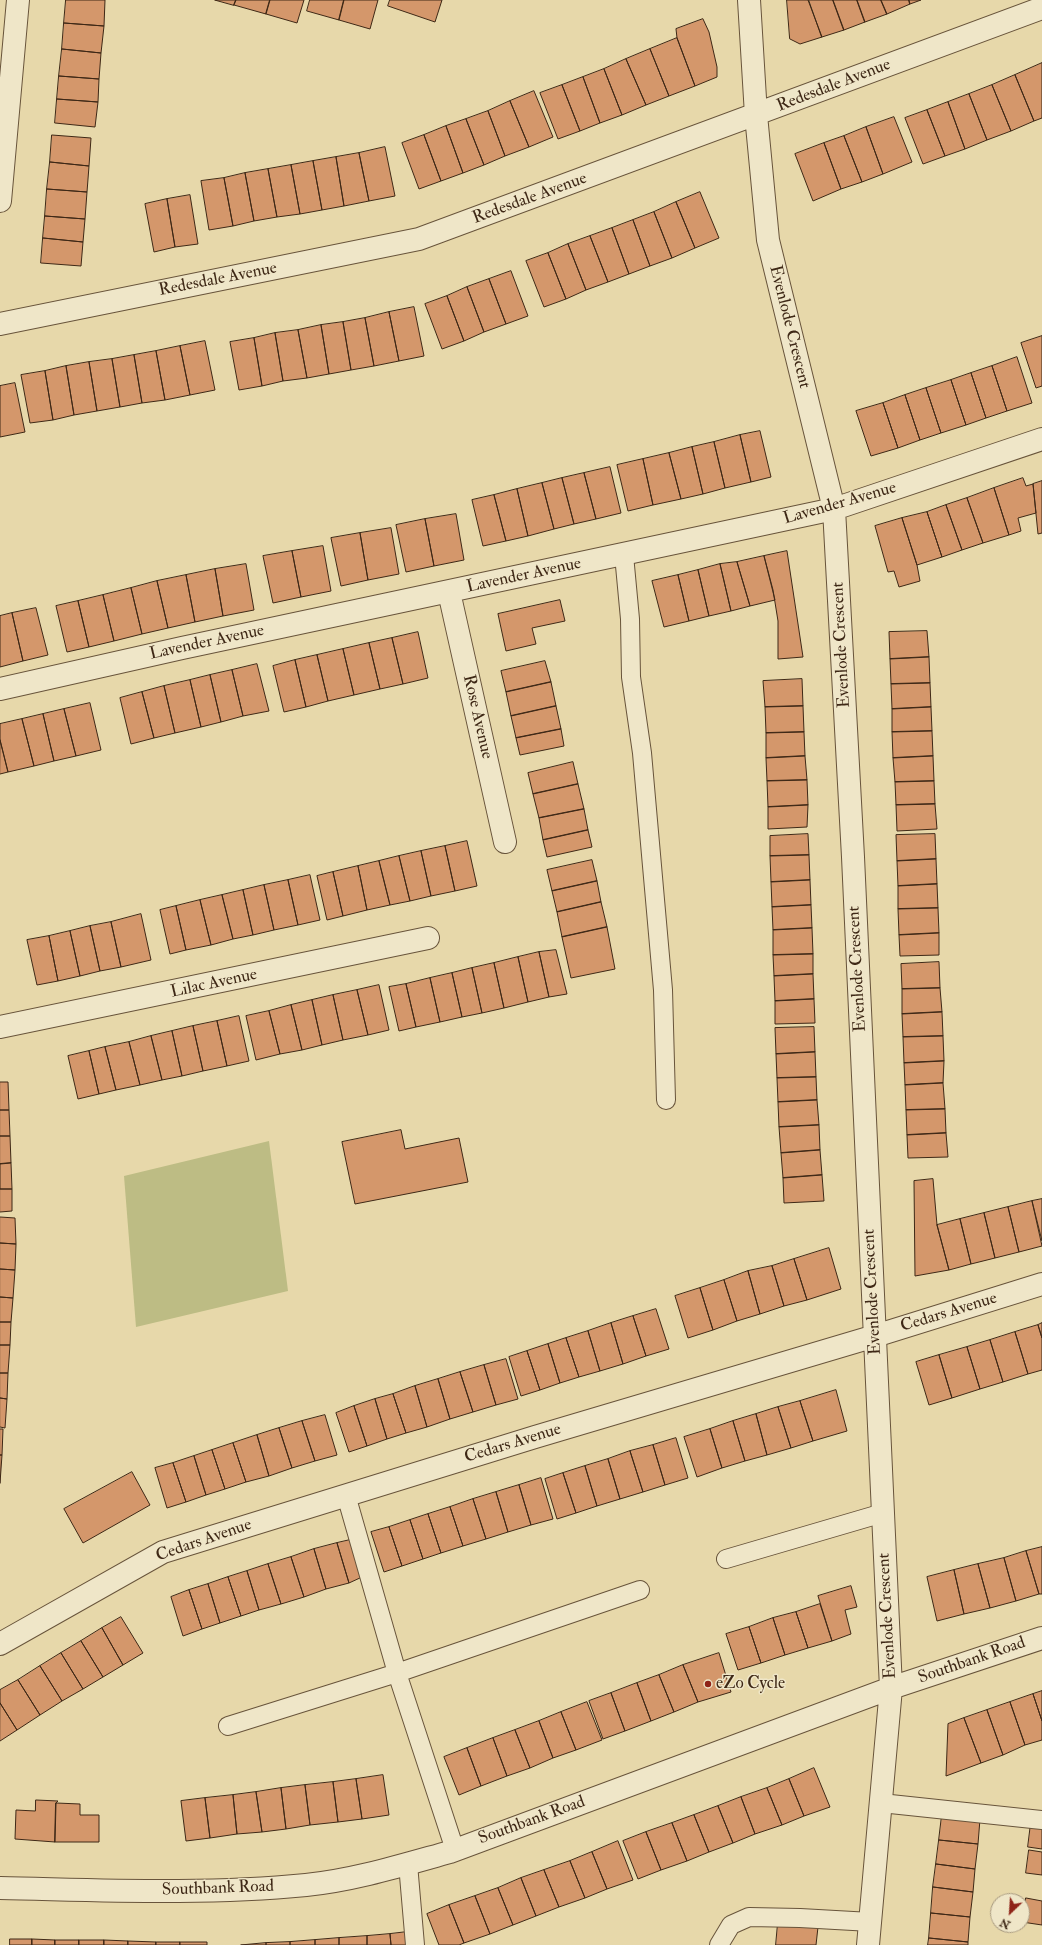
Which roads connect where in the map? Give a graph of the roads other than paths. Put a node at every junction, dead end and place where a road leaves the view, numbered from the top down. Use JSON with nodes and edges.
{"nodes":[{"id":1,"x":18,"y":0,"type":"edge"},
{"id":2,"x":749,"y":0,"type":"edge"},
{"id":3,"x":1042,"y":8,"type":"edge"},
{"id":4,"x":756,"y":115,"type":"junction"},
{"id":5,"x":0,"y":201,"type":"edge"},
{"id":6,"x":0,"y":324,"type":"edge"},
{"id":7,"x":1042,"y":440,"type":"edge"},
{"id":8,"x":834,"y":509,"type":"junction"},
{"id":9,"x":624,"y":555,"type":"junction"},
{"id":10,"x":449,"y":592,"type":"junction"},
{"id":11,"x":0,"y":689,"type":"edge"},
{"id":12,"x":505,"y":842,"type":"dead end"},
{"id":13,"x":428,"y":938,"type":"dead end"},
{"id":14,"x":0,"y":1027,"type":"edge"},
{"id":15,"x":666,"y":1100,"type":"dead end"},
{"id":16,"x":1042,"y":1284,"type":"edge"},
{"id":17,"x":875,"y":1336,"type":"junction"},
{"id":18,"x":346,"y":1495,"type":"junction"},
{"id":19,"x":883,"y":1513,"type":"junction"},
{"id":20,"x":726,"y":1559,"type":"dead end"},
{"id":21,"x":640,"y":1590,"type":"dead end"},
{"id":22,"x":1042,"y":1638,"type":"edge"},
{"id":23,"x":0,"y":1644,"type":"edge"},
{"id":24,"x":397,"y":1673,"type":"junction"},
{"id":25,"x":891,"y":1688,"type":"junction"},
{"id":26,"x":228,"y":1726,"type":"dead end"},
{"id":27,"x":881,"y":1803,"type":"junction"},
{"id":28,"x":1042,"y":1820,"type":"edge"},
{"id":29,"x":455,"y":1850,"type":"junction"},
{"id":30,"x":408,"y":1864,"type":"junction"},
{"id":31,"x":0,"y":1888,"type":"edge"},
{"id":32,"x":870,"y":1922,"type":"junction"},
{"id":33,"x":415,"y":1945,"type":"edge"},
{"id":34,"x":719,"y":1945,"type":"edge"},
{"id":35,"x":868,"y":1945,"type":"edge"}],
"edges":[{"from":1,"to":5,"type":"street"},
{"from":2,"to":4,"type":"street","name":"Evenlode Crescent"},
{"from":3,"to":4,"type":"street","name":"Redesdale Avenue"},
{"from":4,"to":6,"type":"street","name":"Redesdale Avenue"},
{"from":4,"to":8,"type":"street","name":"Evenlode Crescent"},
{"from":7,"to":8,"type":"street","name":"Lavender Avenue"},
{"from":8,"to":9,"type":"street","name":"Lavender Avenue"},
{"from":8,"to":17,"type":"street","name":"Evenlode Crescent"},
{"from":9,"to":10,"type":"street","name":"Lavender Avenue"},
{"from":9,"to":15,"type":"lane"},
{"from":10,"to":11,"type":"street","name":"Lavender Avenue"},
{"from":10,"to":12,"type":"street","name":"Rose Avenue"},
{"from":13,"to":14,"type":"street","name":"Lilac Avenue"},
{"from":16,"to":17,"type":"street","name":"Cedars Avenue"},
{"from":17,"to":18,"type":"street","name":"Cedars Avenue"},
{"from":17,"to":19,"type":"street","name":"Evenlode Crescent"},
{"from":18,"to":23,"type":"street","name":"Cedars Avenue"},
{"from":18,"to":24,"type":"lane"},
{"from":19,"to":20,"type":"lane"},
{"from":19,"to":25,"type":"street","name":"Evenlode Crescent"},
{"from":21,"to":24,"type":"lane"},
{"from":22,"to":25,"type":"street","name":"Southbank Road"},
{"from":24,"to":26,"type":"lane"},
{"from":24,"to":29,"type":"lane"},
{"from":25,"to":27,"type":"street","name":"Evenlode Crescent"},
{"from":25,"to":29,"type":"street","name":"Southbank Road"},
{"from":27,"to":28,"type":"lane"},
{"from":27,"to":32,"type":"street","name":"Evenlode Crescent"},
{"from":29,"to":30,"type":"street","name":"Southbank Road"},
{"from":30,"to":31,"type":"street","name":"Southbank Road"},
{"from":30,"to":33,"type":"lane"},
{"from":32,"to":34,"type":"lane"},
{"from":32,"to":35,"type":"street","name":"Evenlode Crescent"}]}
